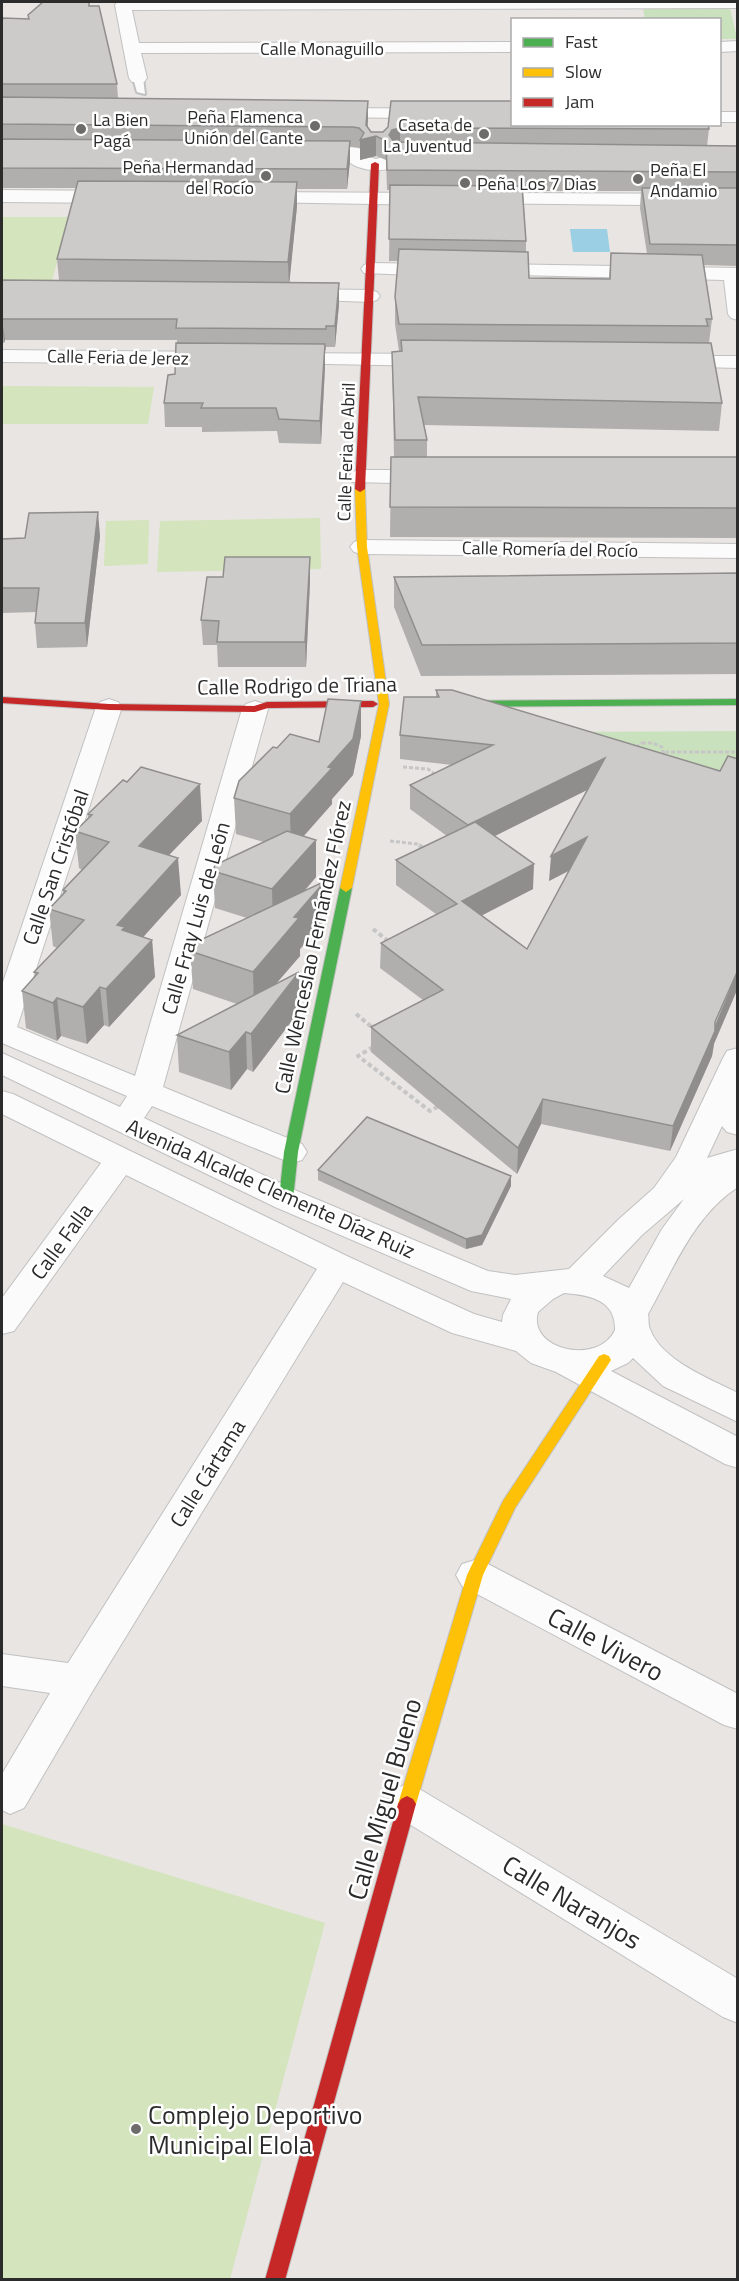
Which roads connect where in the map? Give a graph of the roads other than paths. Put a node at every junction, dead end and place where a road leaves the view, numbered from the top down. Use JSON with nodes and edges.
{"nodes":[{"id":1,"x":738,"y":3,"type":"edge"},
{"id":2,"x":619,"y":8,"type":"edge"},
{"id":3,"x":721,"y":46,"type":"edge"},
{"id":4,"x":738,"y":46,"type":"edge"},
{"id":5,"x":511,"y":47,"type":"edge"},
{"id":6,"x":131,"y":48,"type":"junction"},
{"id":7,"x":140,"y":85,"type":"dead end"},
{"id":8,"x":310,"y":112,"type":"edge"},
{"id":9,"x":381,"y":113,"type":"junction"},
{"id":10,"x":511,"y":114,"type":"edge"},
{"id":11,"x":721,"y":117,"type":"edge"},
{"id":12,"x":738,"y":117,"type":"edge"},
{"id":13,"x":347,"y":154,"type":"edge"},
{"id":14,"x":376,"y":155,"type":"junction"},
{"id":15,"x":406,"y":155,"type":"edge"},
{"id":16,"x":2,"y":196,"type":"edge"},
{"id":17,"x":132,"y":197,"type":"edge"},
{"id":18,"x":238,"y":198,"type":"edge"},
{"id":19,"x":738,"y":200,"type":"edge"},
{"id":20,"x":374,"y":207,"type":"junction"},
{"id":21,"x":444,"y":216,"type":"edge"},
{"id":22,"x":468,"y":216,"type":"edge"},
{"id":23,"x":691,"y":218,"type":"edge"},
{"id":24,"x":371,"y":269,"type":"junction"},
{"id":25,"x":735,"y":274,"type":"edge"},
{"id":26,"x":275,"y":295,"type":"edge"},
{"id":27,"x":370,"y":296,"type":"junction"},
{"id":28,"x":738,"y":314,"type":"edge"},
{"id":29,"x":2,"y":356,"type":"edge"},
{"id":30,"x":236,"y":358,"type":"edge"},
{"id":31,"x":257,"y":359,"type":"edge"},
{"id":32,"x":367,"y":360,"type":"junction"},
{"id":33,"x":457,"y":361,"type":"edge"},
{"id":34,"x":655,"y":362,"type":"edge"},
{"id":35,"x":738,"y":362,"type":"edge"},
{"id":36,"x":360,"y":477,"type":"junction"},
{"id":37,"x":454,"y":477,"type":"edge"},
{"id":38,"x":362,"y":547,"type":"junction"},
{"id":39,"x":738,"y":551,"type":"edge"},
{"id":40,"x":2,"y":700,"type":"edge"},
{"id":41,"x":738,"y":702,"type":"edge"},
{"id":42,"x":390,"y":704,"type":"junction"},
{"id":43,"x":443,"y":704,"type":"edge"},
{"id":44,"x":109,"y":707,"type":"junction"},
{"id":45,"x":255,"y":709,"type":"junction"},
{"id":46,"x":2,"y":1027,"type":"edge"},
{"id":47,"x":2,"y":1032,"type":"edge"},
{"id":48,"x":738,"y":1058,"type":"edge"},
{"id":49,"x":2,"y":1063,"type":"edge"},
{"id":50,"x":723,"y":1090,"type":"junction"},
{"id":51,"x":146,"y":1091,"type":"junction"},
{"id":52,"x":2,"y":1101,"type":"edge"},
{"id":53,"x":125,"y":1123,"type":"junction"},
{"id":54,"x":738,"y":1125,"type":"edge"},
{"id":55,"x":291,"y":1152,"type":"junction"},
{"id":56,"x":120,"y":1160,"type":"junction"},
{"id":57,"x":738,"y":1160,"type":"edge"},
{"id":58,"x":738,"y":1173,"type":"edge"},
{"id":59,"x":662,"y":1198,"type":"junction"},
{"id":60,"x":286,"y":1199,"type":"junction"},
{"id":61,"x":337,"y":1265,"type":"junction"},
{"id":62,"x":563,"y":1283,"type":"junction"},
{"id":63,"x":2,"y":1322,"type":"edge"},
{"id":64,"x":632,"y":1322,"type":"junction"},
{"id":65,"x":527,"y":1341,"type":"junction"},
{"id":66,"x":587,"y":1366,"type":"junction"},
{"id":67,"x":738,"y":1409,"type":"edge"},
{"id":68,"x":738,"y":1454,"type":"edge"},
{"id":69,"x":475,"y":1575,"type":"junction"},
{"id":70,"x":2,"y":1670,"type":"edge"},
{"id":71,"x":78,"y":1681,"type":"junction"},
{"id":72,"x":738,"y":1713,"type":"edge"},
{"id":73,"x":10,"y":1796,"type":"dead end"},
{"id":74,"x":407,"y":1802,"type":"junction"},
{"id":75,"x":738,"y":2003,"type":"edge"},
{"id":76,"x":275,"y":2280,"type":"edge"}],
"edges":[{"from":1,"to":2,"type":"street"},
{"from":2,"to":6,"type":"street"},
{"from":3,"to":4,"type":"street"},
{"from":5,"to":6,"type":"street","name":"Calle Monaguillo"},
{"from":6,"to":7,"type":"street"},
{"from":8,"to":9,"type":"street"},
{"from":9,"to":10,"type":"street"},
{"from":9,"to":14,"type":"street"},
{"from":11,"to":12,"type":"street"},
{"from":13,"to":14,"type":"street"},
{"from":14,"to":15,"type":"street"},
{"from":14,"to":20,"type":"street","name":"Calle Feria de Abril"},
{"from":16,"to":17,"type":"street"},
{"from":18,"to":20,"type":"street"},
{"from":19,"to":20,"type":"street"},
{"from":20,"to":21,"type":"street"},
{"from":20,"to":24,"type":"street","name":"Calle Feria de Abril"},
{"from":22,"to":23,"type":"street"},
{"from":24,"to":25,"type":"street"},
{"from":24,"to":27,"type":"street","name":"Calle Feria de Abril"},
{"from":25,"to":28,"type":"street"},
{"from":26,"to":27,"type":"street"},
{"from":27,"to":32,"type":"street","name":"Calle Feria de Abril"},
{"from":29,"to":30,"type":"street","name":"Calle Feria de Jerez"},
{"from":31,"to":32,"type":"street"},
{"from":32,"to":33,"type":"street"},
{"from":32,"to":36,"type":"street","name":"Calle Feria de Abril"},
{"from":34,"to":35,"type":"street"},
{"from":36,"to":37,"type":"street"},
{"from":36,"to":38,"type":"street","name":"Calle Feria de Abril"},
{"from":38,"to":39,"type":"street","name":"Calle Romería del Rocío"},
{"from":38,"to":42,"type":"street","name":"Calle Feria de Abril"},
{"from":40,"to":44,"type":"street","name":"Calle Rodrigo de Triana"},
{"from":41,"to":43,"type":"street"},
{"from":42,"to":45,"type":"street","name":"Calle Rodrigo de Triana"},
{"from":42,"to":55,"type":"street","name":"Calle Wenceslao Fernández Flórez"},
{"from":44,"to":45,"type":"street","name":"Calle Rodrigo de Triana"},
{"from":44,"to":46,"type":"street","name":"Calle San Cristóbal"},
{"from":45,"to":51,"type":"street","name":"Calle Fray Luis de León"},
{"from":47,"to":51,"type":"street"},
{"from":48,"to":50,"type":"street"},
{"from":49,"to":53,"type":"street","name":"Avenida Alcalde Clemente Díaz Ruiz"},
{"from":50,"to":54,"type":"street"},
{"from":50,"to":59,"type":"street"},
{"from":51,"to":53,"type":"street","name":"Calle Fray Luis de León"},
{"from":51,"to":55,"type":"street"},
{"from":52,"to":56,"type":"street","name":"Avenida Alcalde Clemente Díaz Ruiz"},
{"from":53,"to":60,"type":"street","name":"Avenida Alcalde Clemente Díaz Ruiz"},
{"from":55,"to":60,"type":"street","name":"Calle Wenceslao Fernández Flórez"},
{"from":56,"to":61,"type":"street","name":"Avenida Alcalde Clemente Díaz Ruiz"},
{"from":56,"to":63,"type":"street","name":"Calle Falla"},
{"from":57,"to":59,"type":"street"},
{"from":58,"to":64,"type":"street"},
{"from":59,"to":62,"type":"street"},
{"from":60,"to":62,"type":"street","name":"Avenida Alcalde Clemente Díaz Ruiz"},
{"from":61,"to":65,"type":"street","name":"Avenida Alcalde Clemente Díaz Ruiz"},
{"from":61,"to":71,"type":"street","name":"Calle Cártama"},
{"from":62,"to":64,"type":"street"},
{"from":62,"to":65,"type":"street"},
{"from":64,"to":66,"type":"street"},
{"from":64,"to":67,"type":"street"},
{"from":65,"to":66,"type":"street"},
{"from":66,"to":68,"type":"street"},
{"from":66,"to":69,"type":"street","name":"Calle Miguel Bueno"},
{"from":69,"to":72,"type":"street","name":"Calle Vivero"},
{"from":69,"to":74,"type":"street","name":"Calle Miguel Bueno"},
{"from":70,"to":71,"type":"street"},
{"from":71,"to":73,"type":"street","name":"Calle Cártama"},
{"from":74,"to":75,"type":"street","name":"Calle Naranjos"},
{"from":74,"to":76,"type":"street","name":"Calle Miguel Bueno"}]}
